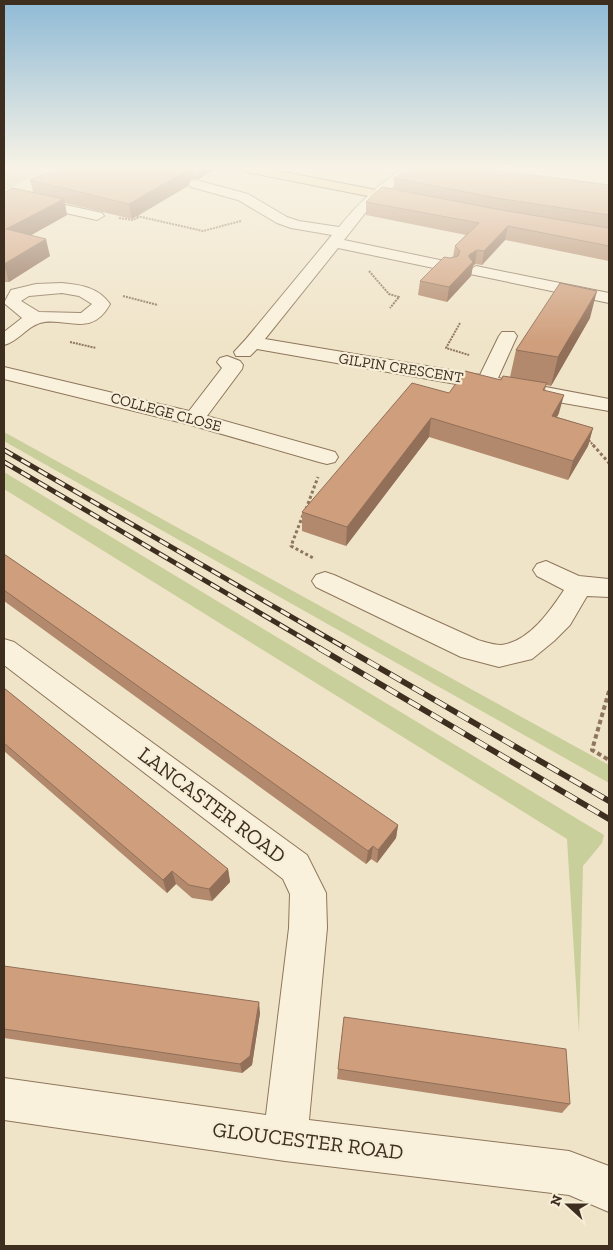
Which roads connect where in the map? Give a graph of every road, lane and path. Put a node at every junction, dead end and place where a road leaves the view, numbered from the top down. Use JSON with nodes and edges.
{"nodes":[{"id":1,"x":301,"y":226,"type":"edge"},
{"id":2,"x":348,"y":226,"type":"edge"},
{"id":3,"x":339,"y":237,"type":"junction"},
{"id":4,"x":448,"y":266,"type":"edge"},
{"id":5,"x":365,"y":267,"type":"dead end"},
{"id":6,"x":476,"y":271,"type":"dead end"},
{"id":7,"x":298,"y":288,"type":"junction"},
{"id":8,"x":315,"y":292,"type":"dead end"},
{"id":9,"x":609,"y":298,"type":"edge"},
{"id":10,"x":390,"y":308,"type":"dead end"},
{"id":11,"x":37,"y":318,"type":"dead end"},
{"id":12,"x":460,"y":323,"type":"dead end"},
{"id":13,"x":508,"y":336,"type":"dead end"},
{"id":14,"x":4,"y":340,"type":"edge"},
{"id":15,"x":446,"y":348,"type":"dead end"},
{"id":16,"x":241,"y":352,"type":"junction"},
{"id":17,"x":4,"y":373,"type":"edge"},
{"id":18,"x":486,"y":382,"type":"junction"},
{"id":19,"x":609,"y":406,"type":"edge"},
{"id":20,"x":194,"y":419,"type":"junction"},
{"id":21,"x":585,"y":435,"type":"edge"},
{"id":22,"x":326,"y":457,"type":"joint"},
{"id":23,"x":609,"y":463,"type":"edge"},
{"id":24,"x":546,"y":570,"type":"dead end"},
{"id":25,"x":325,"y":580,"type":"joint"},
{"id":26,"x":579,"y":587,"type":"junction"},
{"id":27,"x":609,"y":588,"type":"edge"},
{"id":28,"x":4,"y":650,"type":"edge"},
{"id":29,"x":609,"y":691,"type":"edge"},
{"id":30,"x":609,"y":760,"type":"edge"},
{"id":31,"x":4,"y":1099,"type":"edge"},
{"id":32,"x":285,"y":1139,"type":"junction"},
{"id":33,"x":609,"y":1189,"type":"edge"}],
"edges":[{"from":1,"to":3,"type":"street"},
{"from":2,"to":3,"type":"street"},
{"from":3,"to":4,"type":"street"},
{"from":3,"to":7,"type":"street"},
{"from":5,"to":10,"type":"path"},
{"from":6,"to":9,"type":"street"},
{"from":7,"to":8,"type":"street"},
{"from":7,"to":16,"type":"street"},
{"from":11,"to":14,"type":"street"},
{"from":12,"to":15,"type":"path"},
{"from":13,"to":18,"type":"street"},
{"from":16,"to":18,"type":"street","name":"GILPIN CRESCENT"},
{"from":16,"to":20,"type":"street"},
{"from":17,"to":20,"type":"street","name":"COLLEGE CLOSE"},
{"from":18,"to":19,"type":"street","name":"GILPIN CRESCENT"},
{"from":20,"to":22,"type":"street","name":"COLLEGE CLOSE"},
{"from":21,"to":23,"type":"path"},
{"from":22,"to":25,"type":"path"},
{"from":24,"to":26,"type":"street"},
{"from":25,"to":26,"type":"street"},
{"from":26,"to":27,"type":"street"},
{"from":28,"to":32,"type":"street","name":"LANCASTER ROAD"},
{"from":29,"to":30,"type":"path"},
{"from":31,"to":32,"type":"street","name":"GLOUCESTER ROAD"},
{"from":32,"to":33,"type":"street","name":"GLOUCESTER ROAD"}]}
